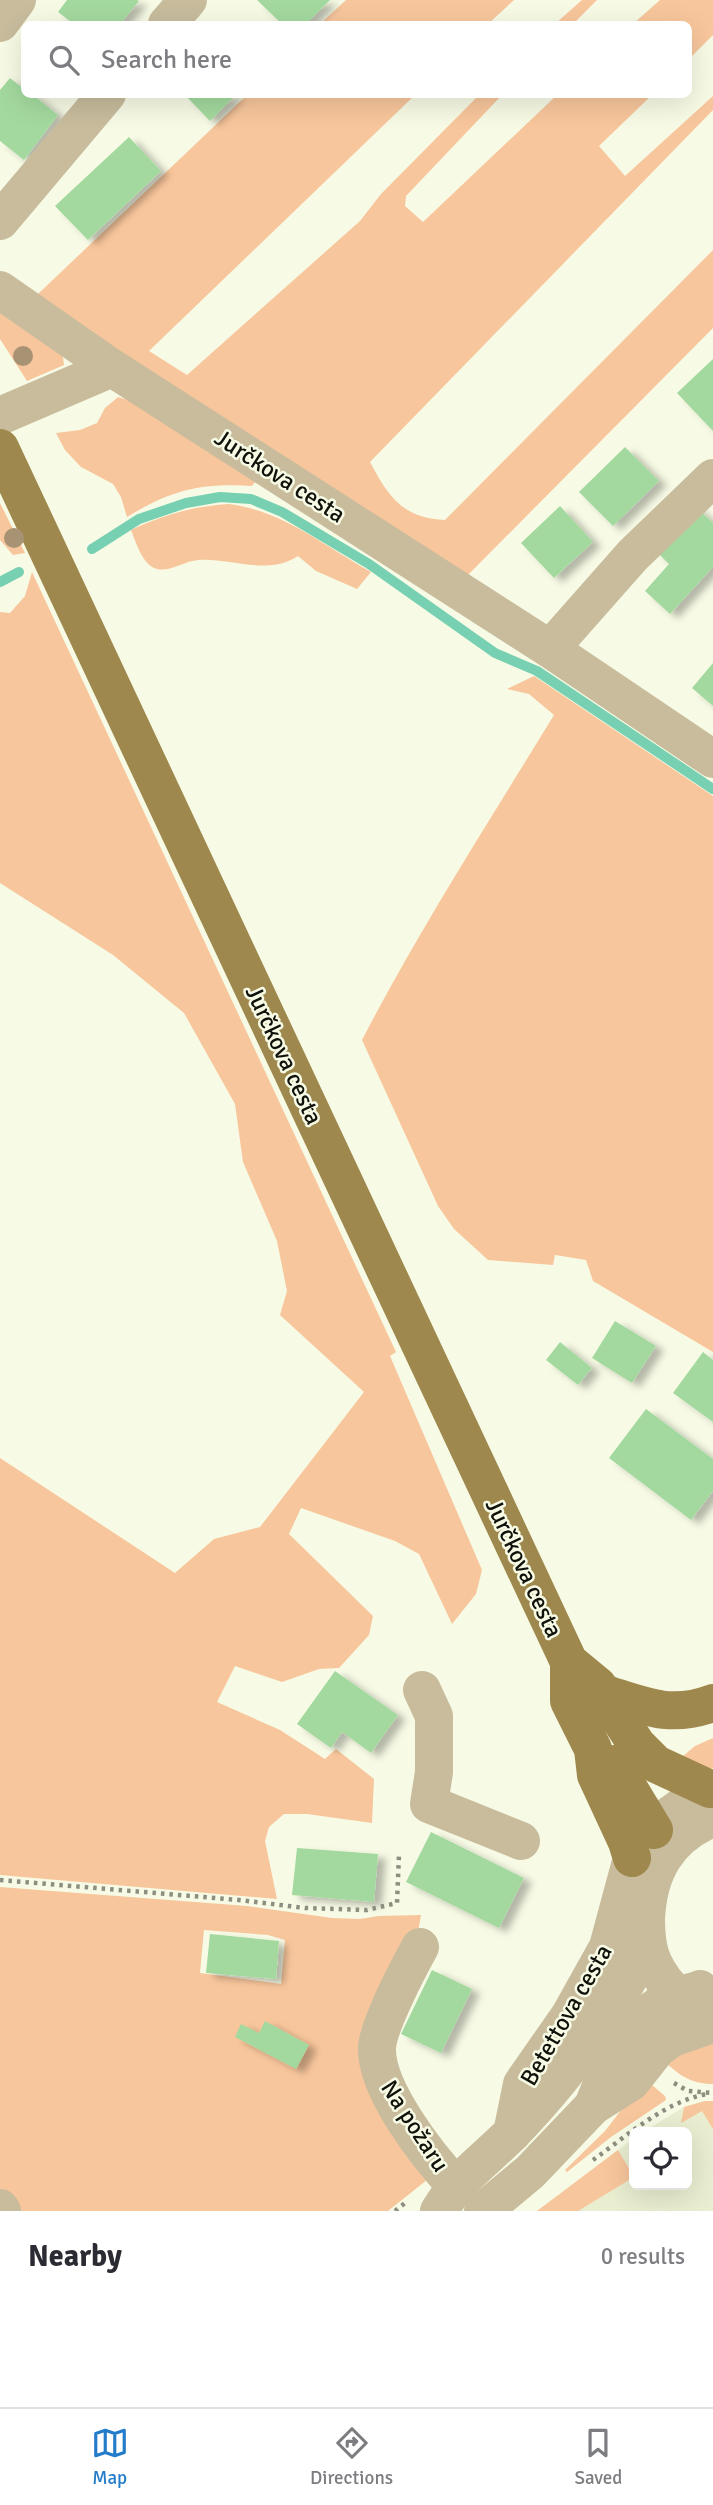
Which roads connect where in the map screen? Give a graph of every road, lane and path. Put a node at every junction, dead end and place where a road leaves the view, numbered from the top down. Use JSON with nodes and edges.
{"nodes":[{"id":1,"x":17,"y":0,"type":"edge"},
{"id":2,"x":188,"y":0,"type":"edge"},
{"id":3,"x":170,"y":21,"type":"edge"},
{"id":4,"x":0,"y":23,"type":"edge"},
{"id":5,"x":104,"y":98,"type":"edge"},
{"id":6,"x":0,"y":221,"type":"edge"},
{"id":7,"x":0,"y":290,"type":"edge"},
{"id":8,"x":111,"y":368,"type":"junction"},
{"id":9,"x":0,"y":416,"type":"edge"},
{"id":10,"x":0,"y":448,"type":"edge"},
{"id":11,"x":713,"y":478,"type":"edge"},
{"id":12,"x":550,"y":649,"type":"junction"},
{"id":13,"x":713,"y":760,"type":"edge"},
{"id":14,"x":569,"y":1662,"type":"junction"},
{"id":15,"x":422,"y":1690,"type":"dead end"},
{"id":16,"x":603,"y":1693,"type":"junction"},
{"id":17,"x":713,"y":1703,"type":"edge"},
{"id":18,"x":712,"y":1799,"type":"edge"},
{"id":19,"x":521,"y":1841,"type":"dead end"},
{"id":20,"x":651,"y":1846,"type":"junction"},
{"id":21,"x":399,"y":1854,"type":"dead end"},
{"id":22,"x":0,"y":1880,"type":"edge"},
{"id":23,"x":647,"y":1943,"type":"junction"},
{"id":24,"x":420,"y":1947,"type":"dead end"},
{"id":25,"x":704,"y":2004,"type":"edge"},
{"id":26,"x":670,"y":2081,"type":"dead end"},
{"id":27,"x":713,"y":2093,"type":"edge"},
{"id":28,"x":512,"y":2133,"type":"junction"},
{"id":29,"x":591,"y":2161,"type":"dead end"},
{"id":30,"x":459,"y":2203,"type":"edge"}],
"edges":[{"from":1,"to":4,"type":"street"},
{"from":2,"to":3,"type":"street"},
{"from":5,"to":6,"type":"street"},
{"from":7,"to":8,"type":"street","name":"Jurčkova cesta"},
{"from":8,"to":9,"type":"street"},
{"from":8,"to":12,"type":"street","name":"Jurčkova cesta"},
{"from":10,"to":14,"type":"main road","name":"Jurčkova cesta"},
{"from":11,"to":12,"type":"street"},
{"from":12,"to":13,"type":"street","name":"Jurčkova cesta"},
{"from":14,"to":16,"type":"main road","name":"Jurčkova cesta"},
{"from":14,"to":20,"type":"main road","name":"Jurčkova cesta"},
{"from":15,"to":19,"type":"street"},
{"from":16,"to":17,"type":"main road","name":"Jurčkova cesta"},
{"from":16,"to":18,"type":"main road","name":"Jurčkova cesta"},
{"from":18,"to":20,"type":"street"},
{"from":20,"to":23,"type":"street"},
{"from":20,"to":25,"type":"street"},
{"from":20,"to":28,"type":"street","name":"Betettova cesta"},
{"from":21,"to":22,"type":"path"},
{"from":23,"to":25,"type":"street"},
{"from":23,"to":28,"type":"street","name":"Betettova cesta"},
{"from":24,"to":30,"type":"street","name":"Na požaru"},
{"from":25,"to":30,"type":"street"},
{"from":26,"to":27,"type":"path"},
{"from":27,"to":29,"type":"path"},
{"from":28,"to":30,"type":"street","name":"Betettova cesta"}]}
